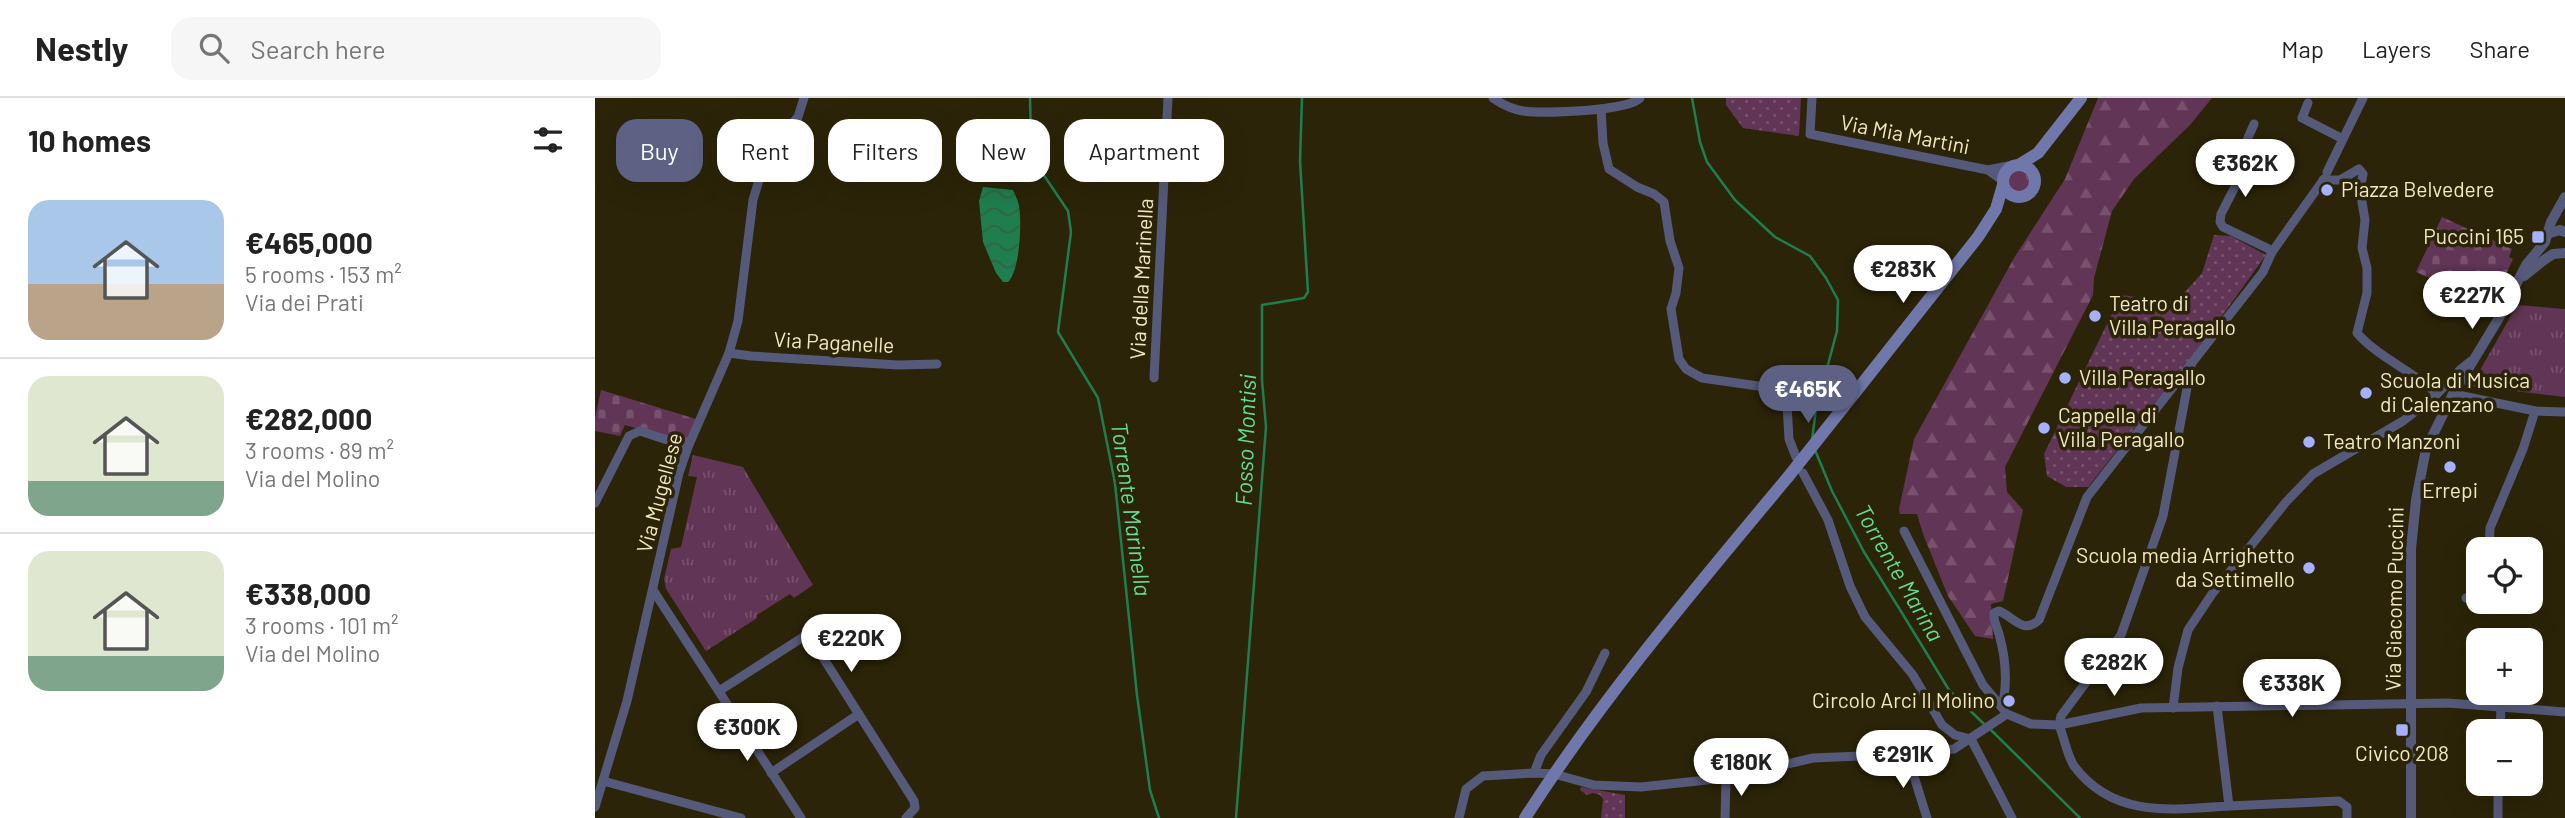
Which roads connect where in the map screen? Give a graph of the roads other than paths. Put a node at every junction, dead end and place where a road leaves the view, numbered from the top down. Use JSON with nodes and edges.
{"nodes":[{"id":1,"x":804,"y":98,"type":"edge"},
{"id":2,"x":1168,"y":98,"type":"edge"},
{"id":3,"x":1493,"y":98,"type":"edge"},
{"id":4,"x":1640,"y":98,"type":"edge"},
{"id":5,"x":1812,"y":98,"type":"edge"},
{"id":6,"x":2081,"y":98,"type":"edge"},
{"id":7,"x":2363,"y":98,"type":"edge"},
{"id":8,"x":2308,"y":103,"type":"dead end"},
{"id":9,"x":1601,"y":109,"type":"junction"},
{"id":10,"x":2253,"y":124,"type":"dead end"},
{"id":11,"x":2341,"y":138,"type":"junction"},
{"id":12,"x":2038,"y":153,"type":"junction"},
{"id":13,"x":2017,"y":165,"type":"junction"},
{"id":14,"x":1988,"y":170,"type":"junction"},
{"id":15,"x":2034,"y":176,"type":"junction"},
{"id":16,"x":2324,"y":177,"type":"junction"},
{"id":17,"x":2003,"y":182,"type":"junction"},
{"id":18,"x":2017,"y":197,"type":"junction"},
{"id":19,"x":2565,"y":197,"type":"edge"},
{"id":20,"x":1996,"y":209,"type":"junction"},
{"id":21,"x":2555,"y":234,"type":"edge"},
{"id":22,"x":2272,"y":252,"type":"junction"},
{"id":23,"x":2565,"y":253,"type":"edge"},
{"id":24,"x":2553,"y":254,"type":"junction"},
{"id":25,"x":2520,"y":280,"type":"junction"},
{"id":26,"x":729,"y":353,"type":"junction"},
{"id":27,"x":2471,"y":361,"type":"junction"},
{"id":28,"x":937,"y":364,"type":"dead end"},
{"id":29,"x":2191,"y":365,"type":"junction"},
{"id":30,"x":1154,"y":378,"type":"dead end"},
{"id":31,"x":2437,"y":394,"type":"junction"},
{"id":32,"x":2453,"y":394,"type":"junction"},
{"id":33,"x":2535,"y":411,"type":"junction"},
{"id":34,"x":2565,"y":412,"type":"edge"},
{"id":35,"x":688,"y":447,"type":"junction"},
{"id":36,"x":1796,"y":457,"type":"dead end"},
{"id":37,"x":1803,"y":473,"type":"dead end"},
{"id":38,"x":595,"y":503,"type":"edge"},
{"id":39,"x":1904,"y":531,"type":"dead end"},
{"id":40,"x":2490,"y":537,"type":"edge"},
{"id":41,"x":653,"y":590,"type":"junction"},
{"id":42,"x":1605,"y":653,"type":"dead end"},
{"id":43,"x":719,"y":691,"type":"junction"},
{"id":44,"x":2411,"y":704,"type":"junction"},
{"id":45,"x":2217,"y":706,"type":"junction"},
{"id":46,"x":2501,"y":706,"type":"junction"},
{"id":47,"x":2173,"y":708,"type":"junction"},
{"id":48,"x":2565,"y":712,"type":"edge"},
{"id":49,"x":2004,"y":713,"type":"junction"},
{"id":50,"x":859,"y":714,"type":"junction"},
{"id":51,"x":2500,"y":719,"type":"edge"},
{"id":52,"x":2059,"y":725,"type":"junction"},
{"id":53,"x":1974,"y":738,"type":"junction"},
{"id":54,"x":1907,"y":754,"type":"junction"},
{"id":55,"x":771,"y":773,"type":"junction"},
{"id":56,"x":1534,"y":773,"type":"junction"},
{"id":57,"x":1554,"y":774,"type":"junction"},
{"id":58,"x":1726,"y":778,"type":"junction"},
{"id":59,"x":603,"y":781,"type":"junction"},
{"id":60,"x":2498,"y":796,"type":"edge"},
{"id":61,"x":2229,"y":806,"type":"junction"},
{"id":62,"x":595,"y":807,"type":"edge"},
{"id":63,"x":741,"y":818,"type":"edge"},
{"id":64,"x":801,"y":818,"type":"edge"},
{"id":65,"x":906,"y":818,"type":"edge"},
{"id":66,"x":1459,"y":818,"type":"edge"},
{"id":67,"x":1525,"y":818,"type":"edge"},
{"id":68,"x":1725,"y":818,"type":"edge"},
{"id":69,"x":1927,"y":818,"type":"edge"},
{"id":70,"x":2012,"y":818,"type":"edge"},
{"id":71,"x":2347,"y":818,"type":"edge"},
{"id":72,"x":2411,"y":818,"type":"edge"},
{"id":73,"x":2498,"y":818,"type":"edge"}],
"edges":[{"from":1,"to":26,"type":"street","name":"Via Mugellese"},
{"from":2,"to":30,"type":"street","name":"Via della Marinella"},
{"from":3,"to":9,"type":"street"},
{"from":4,"to":9,"type":"street"},
{"from":5,"to":14,"type":"street","name":"Via Mia Martini"},
{"from":6,"to":12,"type":"main road"},
{"from":7,"to":11,"type":"street"},
{"from":8,"to":11,"type":"street"},
{"from":9,"to":36,"type":"street"},
{"from":10,"to":22,"type":"street"},
{"from":11,"to":16,"type":"street"},
{"from":12,"to":13,"type":"main road"},
{"from":12,"to":15,"type":"main road"},
{"from":13,"to":14,"type":"street","name":"Via Mia Martini"},
{"from":13,"to":15,"type":"main road"},
{"from":13,"to":17,"type":"main road"},
{"from":14,"to":17,"type":"street","name":"Via Mia Martini"},
{"from":15,"to":18,"type":"main road"},
{"from":16,"to":22,"type":"street"},
{"from":16,"to":31,"type":"street"},
{"from":17,"to":18,"type":"main road"},
{"from":17,"to":20,"type":"main road"},
{"from":18,"to":20,"type":"main road"},
{"from":19,"to":21,"type":"street"},
{"from":20,"to":57,"type":"main road","bridge":true},
{"from":21,"to":24,"type":"street"},
{"from":21,"to":25,"type":"street","name":"Via Giacomo Puccini"},
{"from":22,"to":29,"type":"street"},
{"from":23,"to":24,"type":"street"},
{"from":24,"to":25,"type":"street","name":"Via Giacomo Puccini"},
{"from":25,"to":27,"type":"street","name":"Via Giacomo Puccini"},
{"from":26,"to":28,"type":"street","name":"Via Paganelle"},
{"from":26,"to":35,"type":"street","name":"Via Mugellese"},
{"from":27,"to":31,"type":"street"},
{"from":27,"to":32,"type":"street","name":"Via Giacomo Puccini"},
{"from":29,"to":49,"type":"street"},
{"from":29,"to":52,"type":"street"},
{"from":31,"to":47,"type":"street"},
{"from":32,"to":33,"type":"street"},
{"from":32,"to":44,"type":"street","name":"Via Giacomo Puccini"},
{"from":33,"to":34,"type":"street"},
{"from":33,"to":40,"type":"street"},
{"from":35,"to":38,"type":"street"},
{"from":35,"to":41,"type":"street","name":"Via Mugellese"},
{"from":37,"to":53,"type":"street"},
{"from":39,"to":49,"type":"street"},
{"from":41,"to":43,"type":"street"},
{"from":41,"to":59,"type":"street","name":"Via Mugellese"},
{"from":42,"to":56,"type":"street"},
{"from":43,"to":50,"type":"street"},
{"from":43,"to":55,"type":"street"},
{"from":44,"to":45,"type":"street"},
{"from":44,"to":46,"type":"street"},
{"from":44,"to":72,"type":"street","name":"Via Giacomo Puccini"},
{"from":45,"to":47,"type":"street"},
{"from":45,"to":61,"type":"street"},
{"from":46,"to":48,"type":"street"},
{"from":46,"to":51,"type":"street"},
{"from":47,"to":52,"type":"street"},
{"from":49,"to":52,"type":"street"},
{"from":49,"to":53,"type":"street"},
{"from":50,"to":55,"type":"street"},
{"from":50,"to":65,"type":"street"},
{"from":52,"to":61,"type":"street"},
{"from":53,"to":54,"type":"street"},
{"from":53,"to":70,"type":"street"},
{"from":54,"to":58,"type":"street"},
{"from":54,"to":69,"type":"street"},
{"from":55,"to":64,"type":"street"},
{"from":56,"to":57,"type":"street"},
{"from":56,"to":66,"type":"street"},
{"from":57,"to":58,"type":"street"},
{"from":57,"to":67,"type":"main road"},
{"from":58,"to":68,"type":"street"},
{"from":59,"to":62,"type":"street","name":"Via Mugellese"},
{"from":59,"to":63,"type":"street"},
{"from":60,"to":73,"type":"street"},
{"from":61,"to":71,"type":"street"}]}
